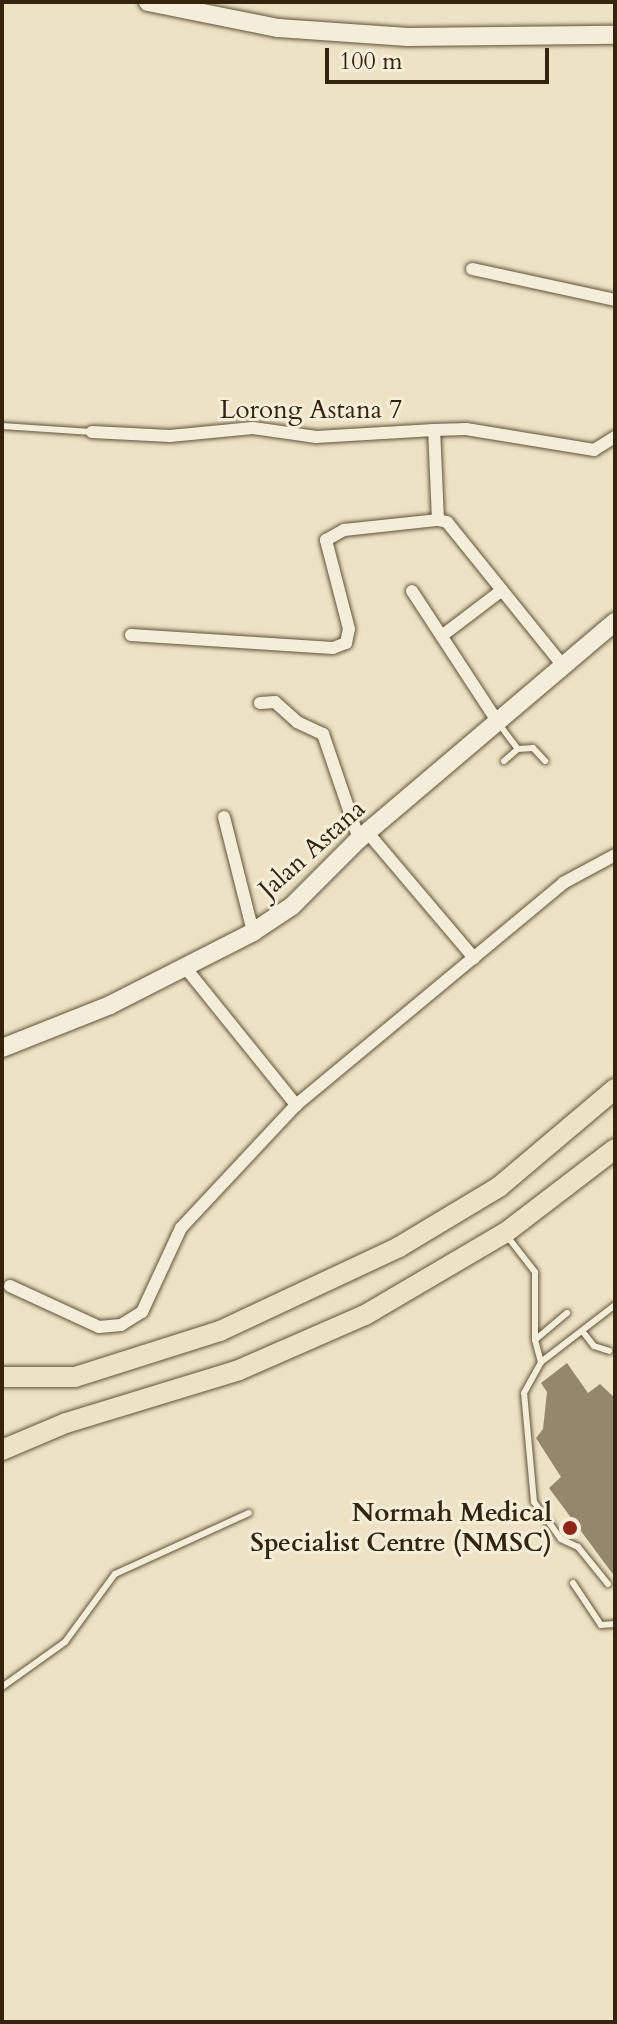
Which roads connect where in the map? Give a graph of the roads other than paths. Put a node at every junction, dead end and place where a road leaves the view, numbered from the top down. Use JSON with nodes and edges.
{"nodes":[{"id":1,"x":148,"y":2,"type":"edge"},
{"id":2,"x":615,"y":35,"type":"edge"},
{"id":3,"x":472,"y":269,"type":"dead end"},
{"id":4,"x":615,"y":300,"type":"edge"},
{"id":5,"x":2,"y":426,"type":"edge"},
{"id":6,"x":434,"y":430,"type":"junction"},
{"id":7,"x":92,"y":432,"type":"joint"},
{"id":8,"x":615,"y":437,"type":"edge"},
{"id":9,"x":438,"y":520,"type":"junction"},
{"id":10,"x":502,"y":590,"type":"junction"},
{"id":11,"x":412,"y":591,"type":"dead end"},
{"id":12,"x":615,"y":622,"type":"edge"},
{"id":13,"x":131,"y":635,"type":"dead end"},
{"id":14,"x":443,"y":635,"type":"junction"},
{"id":15,"x":564,"y":667,"type":"junction"},
{"id":16,"x":260,"y":703,"type":"dead end"},
{"id":17,"x":497,"y":721,"type":"junction"},
{"id":18,"x":518,"y":749,"type":"junction"},
{"id":19,"x":504,"y":761,"type":"dead end"},
{"id":20,"x":545,"y":761,"type":"dead end"},
{"id":21,"x":224,"y":817,"type":"dead end"},
{"id":22,"x":363,"y":836,"type":"junction"},
{"id":23,"x":615,"y":855,"type":"edge"},
{"id":24,"x":253,"y":932,"type":"junction"},
{"id":25,"x":474,"y":958,"type":"junction"},
{"id":26,"x":184,"y":966,"type":"junction"},
{"id":27,"x":2,"y":1048,"type":"edge"},
{"id":28,"x":615,"y":1089,"type":"edge"},
{"id":29,"x":615,"y":1103,"type":"edge"},
{"id":30,"x":296,"y":1105,"type":"junction"},
{"id":31,"x":615,"y":1149,"type":"edge"},
{"id":32,"x":499,"y":1187,"type":"junction"},
{"id":33,"x":505,"y":1233,"type":"junction"},
{"id":34,"x":10,"y":1286,"type":"dead end"},
{"id":35,"x":615,"y":1305,"type":"edge"},
{"id":36,"x":567,"y":1313,"type":"dead end"},
{"id":37,"x":583,"y":1332,"type":"junction"},
{"id":38,"x":535,"y":1340,"type":"junction"},
{"id":39,"x":609,"y":1351,"type":"dead end"},
{"id":40,"x":541,"y":1362,"type":"junction"},
{"id":41,"x":2,"y":1377,"type":"edge"},
{"id":42,"x":2,"y":1450,"type":"edge"},
{"id":43,"x":249,"y":1513,"type":"dead end"},
{"id":44,"x":573,"y":1583,"type":"dead end"},
{"id":45,"x":608,"y":1584,"type":"dead end"},
{"id":46,"x":615,"y":1624,"type":"edge"},
{"id":47,"x":2,"y":1687,"type":"edge"}],
"edges":[{"from":1,"to":2,"type":"main road"},
{"from":3,"to":4,"type":"street"},
{"from":5,"to":7,"type":"lane"},
{"from":6,"to":7,"type":"street","name":"Lorong Astana 7"},
{"from":6,"to":8,"type":"street","name":"Lorong Astana 7"},
{"from":6,"to":9,"type":"street"},
{"from":9,"to":10,"type":"street"},
{"from":9,"to":13,"type":"street"},
{"from":10,"to":14,"type":"street"},
{"from":10,"to":15,"type":"street"},
{"from":11,"to":14,"type":"street"},
{"from":12,"to":15,"type":"main road","name":"Jalan Astana"},
{"from":14,"to":17,"type":"street"},
{"from":15,"to":17,"type":"main road","name":"Jalan Astana"},
{"from":16,"to":22,"type":"street"},
{"from":17,"to":18,"type":"lane"},
{"from":17,"to":22,"type":"main road","name":"Jalan Astana"},
{"from":18,"to":19,"type":"lane"},
{"from":18,"to":20,"type":"lane"},
{"from":21,"to":24,"type":"street"},
{"from":22,"to":24,"type":"main road","name":"Jalan Astana"},
{"from":22,"to":25,"type":"street"},
{"from":23,"to":25,"type":"street"},
{"from":24,"to":26,"type":"main road","name":"Jalan Astana"},
{"from":25,"to":30,"type":"street"},
{"from":26,"to":27,"type":"main road","name":"Jalan Astana"},
{"from":26,"to":30,"type":"street"},
{"from":28,"to":32,"type":"main road"},
{"from":29,"to":32,"type":"main road"},
{"from":30,"to":34,"type":"street"},
{"from":31,"to":33,"type":"main road"},
{"from":32,"to":41,"type":"main road"},
{"from":33,"to":38,"type":"lane"},
{"from":33,"to":42,"type":"main road"},
{"from":35,"to":37,"type":"lane"},
{"from":36,"to":38,"type":"lane"},
{"from":37,"to":39,"type":"lane"},
{"from":37,"to":40,"type":"lane"},
{"from":38,"to":40,"type":"lane"},
{"from":40,"to":45,"type":"lane"},
{"from":43,"to":47,"type":"lane"},
{"from":44,"to":46,"type":"lane"}]}
